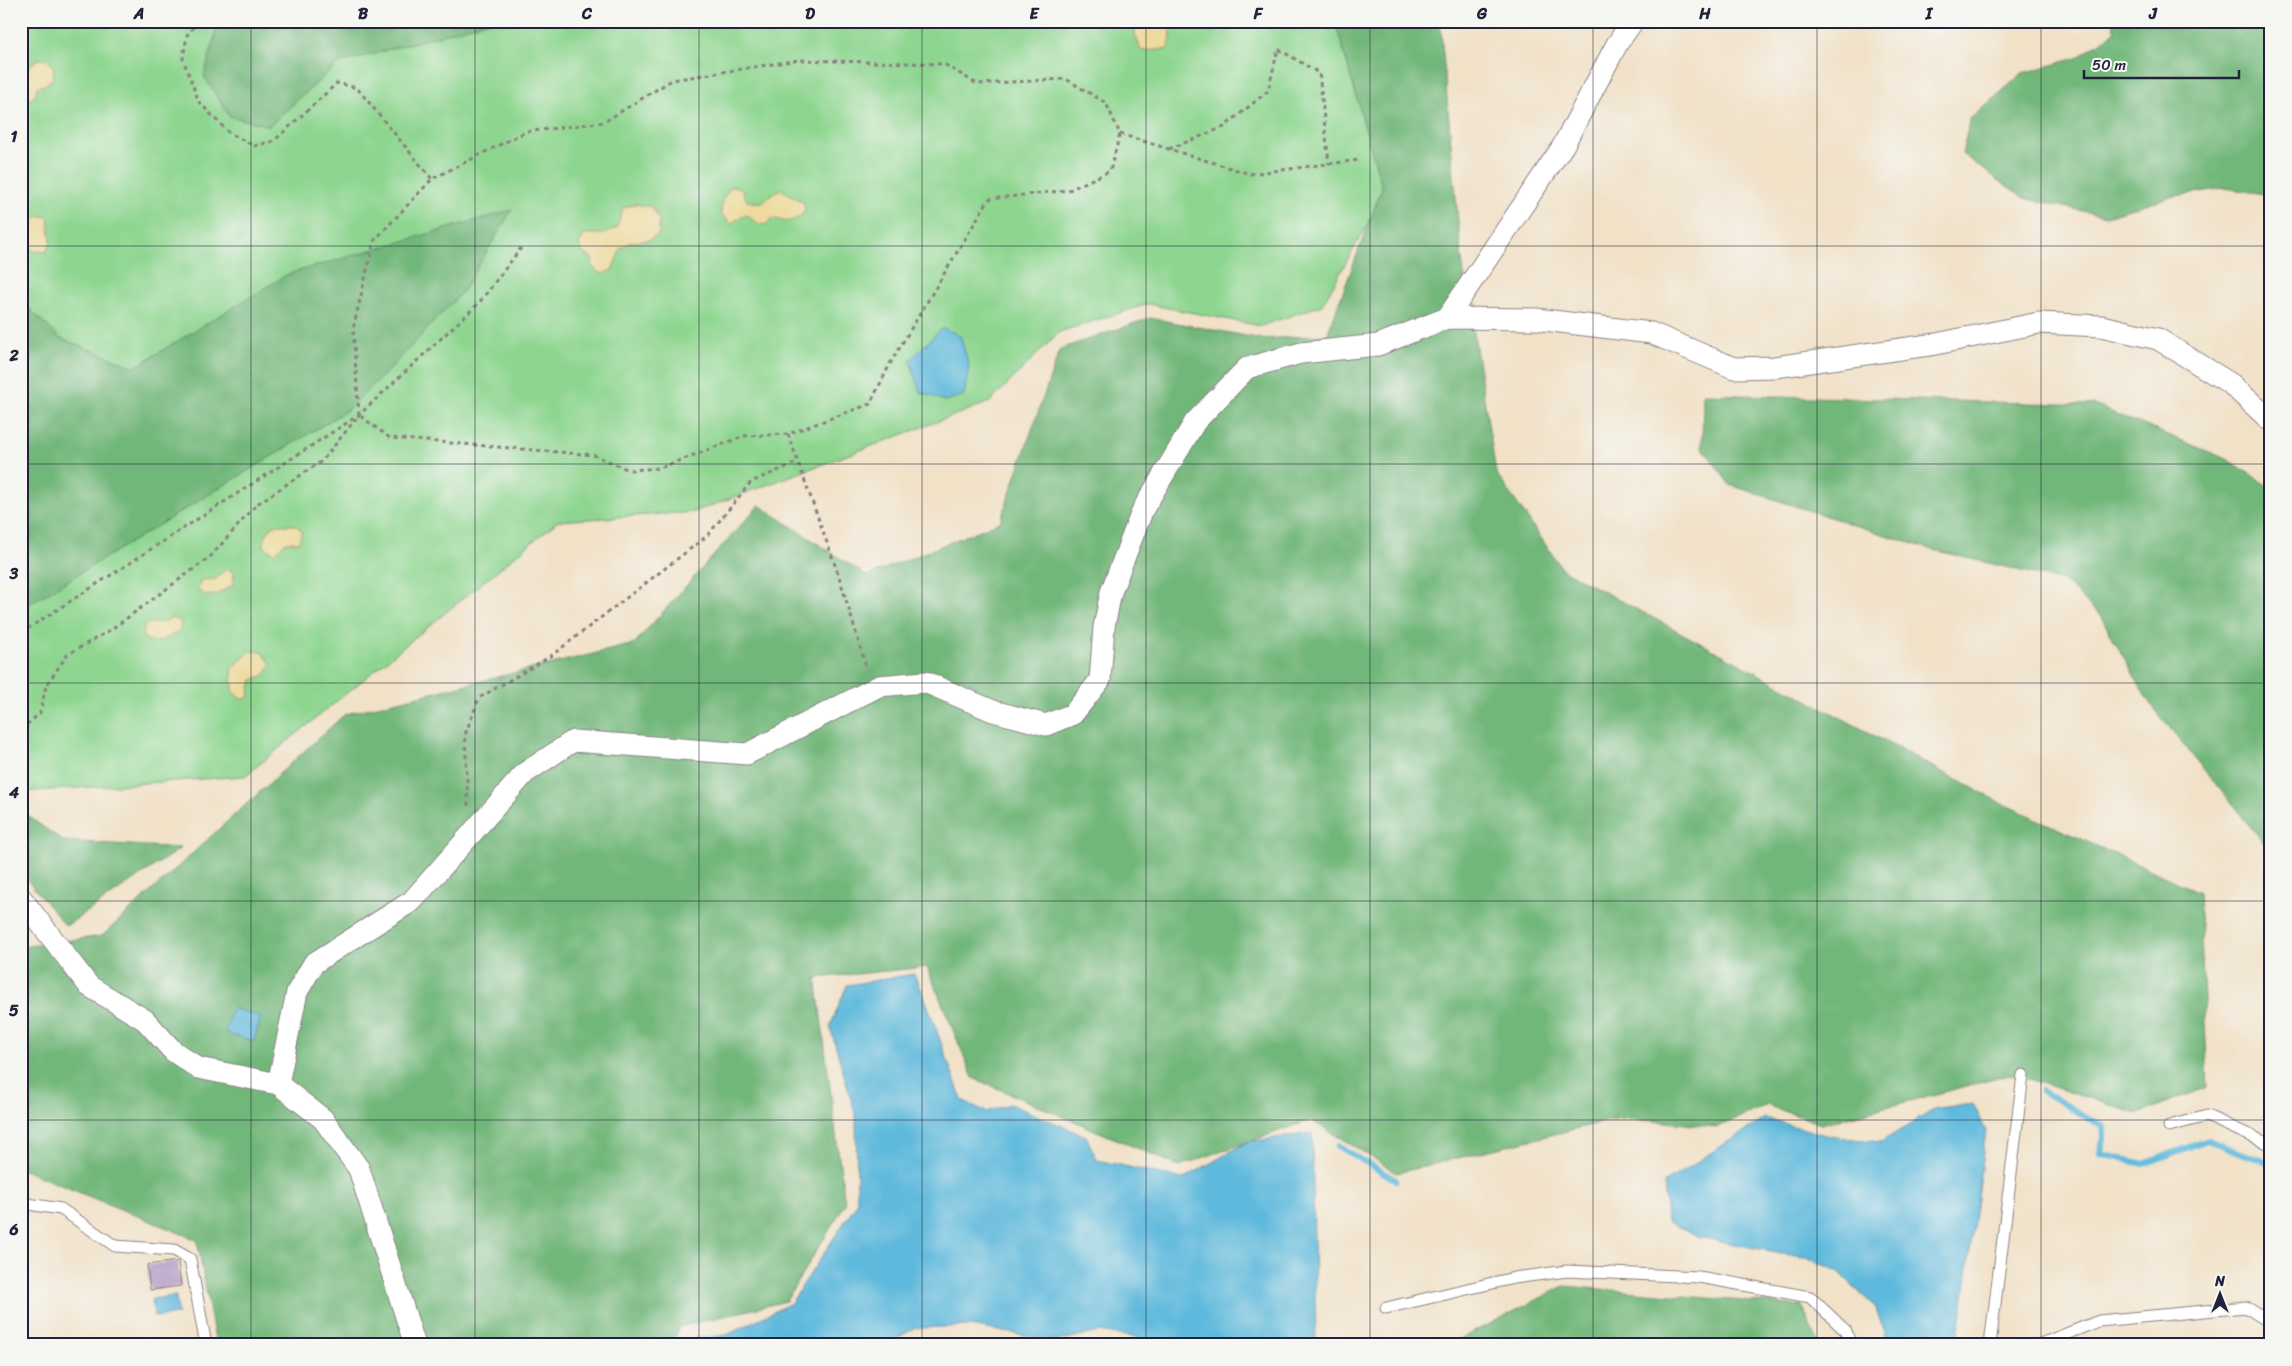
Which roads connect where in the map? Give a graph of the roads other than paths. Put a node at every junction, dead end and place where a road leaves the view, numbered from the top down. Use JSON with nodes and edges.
{"nodes":[{"id":1,"x":1633,"y":21,"type":"edge"},
{"id":2,"x":1447,"y":318,"type":"junction"},
{"id":3,"x":2271,"y":421,"type":"edge"},
{"id":4,"x":21,"y":898,"type":"edge"},
{"id":5,"x":2023,"y":1075,"type":"dead end"},
{"id":6,"x":278,"y":1084,"type":"junction"},
{"id":7,"x":2170,"y":1126,"type":"dead end"},
{"id":8,"x":2271,"y":1146,"type":"edge"},
{"id":9,"x":21,"y":1203,"type":"edge"},
{"id":10,"x":1386,"y":1308,"type":"dead end"},
{"id":11,"x":2271,"y":1323,"type":"edge"},
{"id":12,"x":206,"y":1345,"type":"edge"},
{"id":13,"x":415,"y":1345,"type":"edge"},
{"id":14,"x":1851,"y":1345,"type":"edge"},
{"id":15,"x":1990,"y":1345,"type":"edge"},
{"id":16,"x":2038,"y":1345,"type":"edge"}],
"edges":[{"from":1,"to":2,"type":"street"},
{"from":2,"to":3,"type":"street"},
{"from":2,"to":6,"type":"street"},
{"from":4,"to":6,"type":"street"},
{"from":5,"to":15,"type":"lane"},
{"from":6,"to":13,"type":"street"},
{"from":7,"to":8,"type":"lane"},
{"from":9,"to":12,"type":"lane"},
{"from":10,"to":14,"type":"lane"},
{"from":11,"to":16,"type":"lane"}]}
